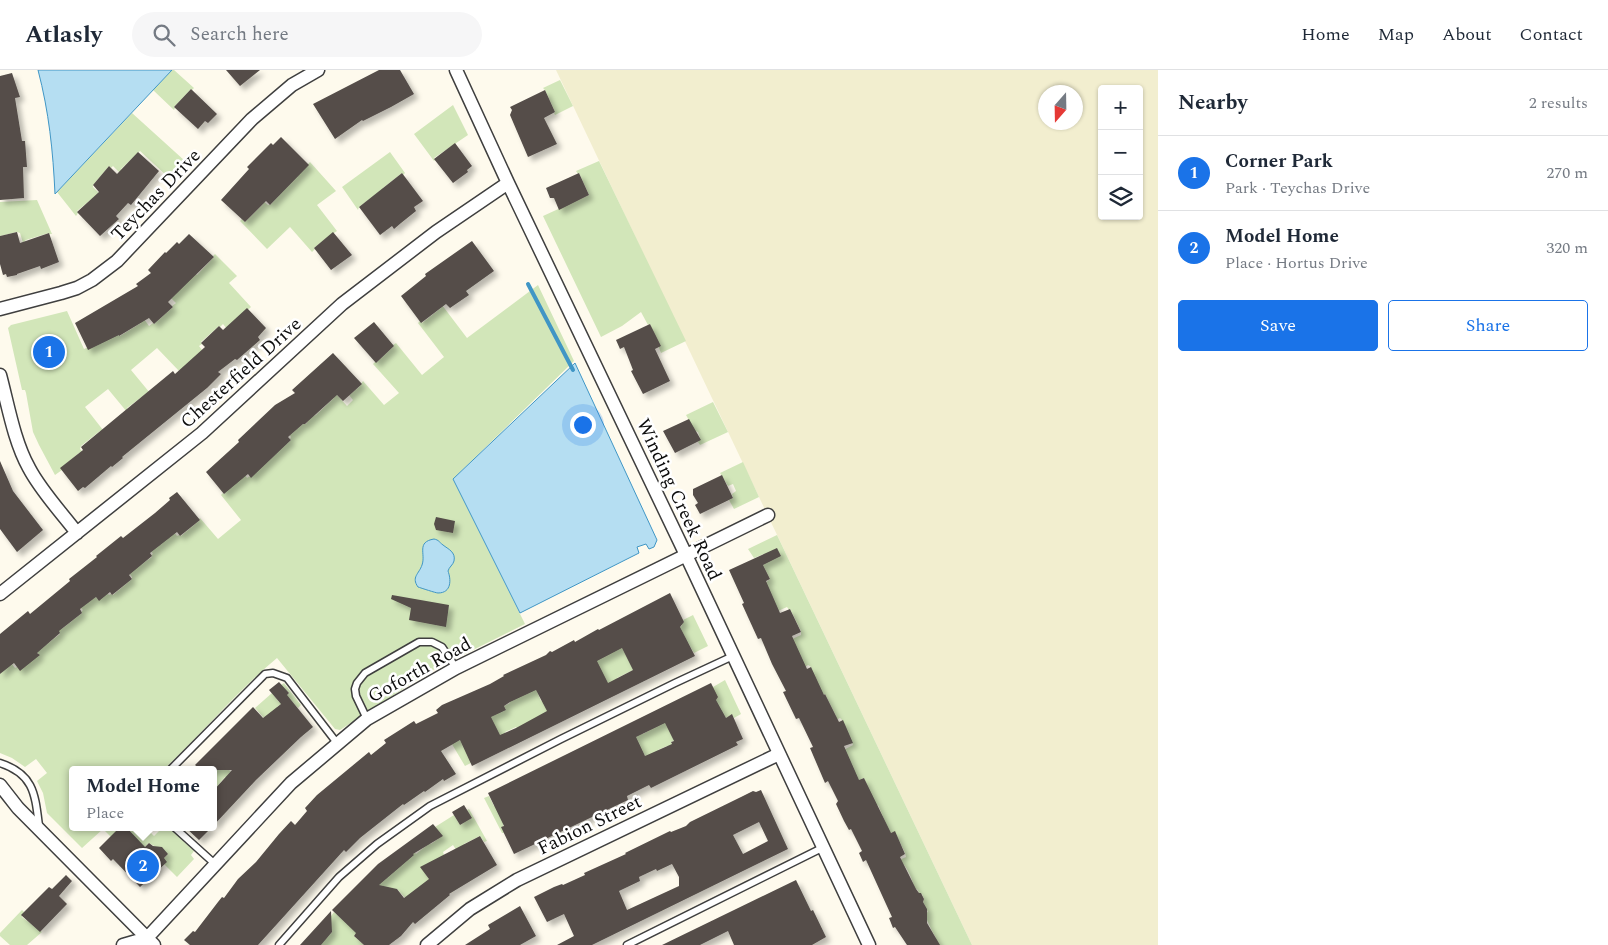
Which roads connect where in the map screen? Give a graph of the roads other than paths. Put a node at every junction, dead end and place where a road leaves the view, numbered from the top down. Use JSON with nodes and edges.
{"nodes":[{"id":1,"x":318,"y":70,"type":"edge"},
{"id":2,"x":456,"y":70,"type":"edge"},
{"id":3,"x":508,"y":183,"type":"junction"},
{"id":4,"x":0,"y":309,"type":"edge"},
{"id":5,"x":0,"y":375,"type":"edge"},
{"id":6,"x":768,"y":515,"type":"dead end"},
{"id":7,"x":77,"y":533,"type":"junction"},
{"id":8,"x":686,"y":555,"type":"junction"},
{"id":9,"x":0,"y":594,"type":"edge"},
{"id":10,"x":733,"y":656,"type":"junction"},
{"id":11,"x":456,"y":668,"type":"junction"},
{"id":12,"x":367,"y":719,"type":"junction"},
{"id":13,"x":337,"y":743,"type":"junction"},
{"id":14,"x":779,"y":754,"type":"junction"},
{"id":15,"x":0,"y":763,"type":"edge"},
{"id":16,"x":174,"y":766,"type":"edge"},
{"id":17,"x":0,"y":785,"type":"edge"},
{"id":18,"x":39,"y":829,"type":"junction"},
{"id":19,"x":178,"y":831,"type":"edge"},
{"id":20,"x":824,"y":847,"type":"junction"},
{"id":21,"x":215,"y":864,"type":"junction"},
{"id":22,"x":148,"y":943,"type":"edge"},
{"id":23,"x":124,"y":945,"type":"edge"},
{"id":24,"x":280,"y":945,"type":"edge"},
{"id":25,"x":427,"y":945,"type":"edge"},
{"id":26,"x":627,"y":945,"type":"edge"},
{"id":27,"x":868,"y":945,"type":"edge"}],
"edges":[{"from":1,"to":4,"type":"street","name":"Teychas Drive"},
{"from":2,"to":3,"type":"street","name":"Winding Creek Road"},
{"from":3,"to":7,"type":"street","name":"Chesterfield Drive"},
{"from":3,"to":8,"type":"street","name":"Winding Creek Road"},
{"from":5,"to":7,"type":"street"},
{"from":6,"to":8,"type":"street","name":"Goforth Road"},
{"from":7,"to":9,"type":"street","name":"Chesterfield Drive"},
{"from":8,"to":10,"type":"street","name":"Winding Creek Road"},
{"from":8,"to":11,"type":"street","name":"Goforth Road"},
{"from":10,"to":14,"type":"street","name":"Winding Creek Road"},
{"from":10,"to":24,"type":"lane"},
{"from":11,"to":12,"type":"street","name":"Goforth Road"},
{"from":11,"to":12,"type":"lane"},
{"from":12,"to":13,"type":"street","name":"Goforth Road"},
{"from":13,"to":16,"type":"lane"},
{"from":13,"to":21,"type":"street","name":"Goforth Road"},
{"from":14,"to":20,"type":"street","name":"Winding Creek Road"},
{"from":14,"to":25,"type":"street","name":"Fabion Street"},
{"from":15,"to":18,"type":"lane"},
{"from":17,"to":18,"type":"street"},
{"from":18,"to":22,"type":"street"},
{"from":19,"to":21,"type":"lane"},
{"from":20,"to":26,"type":"lane"},
{"from":20,"to":27,"type":"street","name":"Winding Creek Road"},
{"from":21,"to":22,"type":"street","name":"Goforth Road"},
{"from":22,"to":23,"type":"street"}]}
